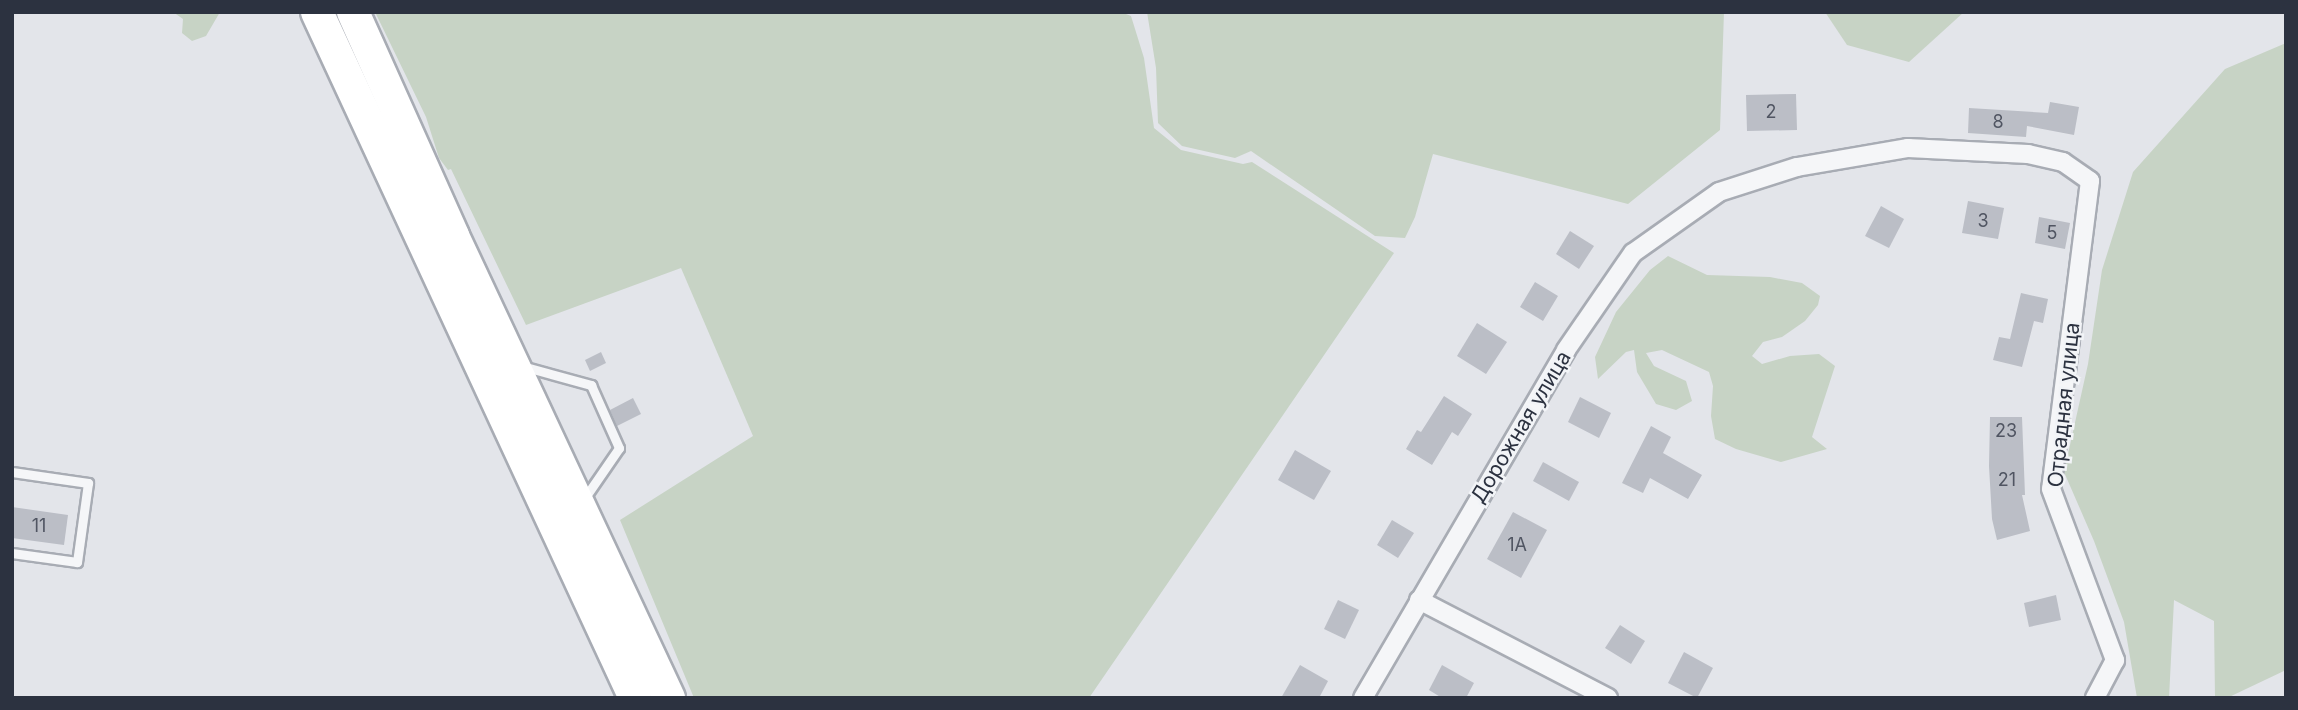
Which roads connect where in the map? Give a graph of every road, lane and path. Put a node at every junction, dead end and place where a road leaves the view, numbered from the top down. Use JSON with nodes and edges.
{"nodes":[{"id":1,"x":317,"y":12,"type":"edge"},
{"id":2,"x":353,"y":12,"type":"edge"},
{"id":3,"x":2090,"y":181,"type":"joint"},
{"id":4,"x":512,"y":363,"type":"junction"},
{"id":5,"x":12,"y":472,"type":"edge"},
{"id":6,"x":579,"y":506,"type":"junction"},
{"id":7,"x":12,"y":553,"type":"edge"},
{"id":8,"x":1419,"y":600,"type":"junction"},
{"id":9,"x":635,"y":698,"type":"edge"},
{"id":10,"x":669,"y":698,"type":"edge"},
{"id":11,"x":1363,"y":698,"type":"edge"},
{"id":12,"x":1608,"y":698,"type":"edge"},
{"id":13,"x":2095,"y":698,"type":"edge"}],
"edges":[{"from":1,"to":9,"type":"highway"},
{"from":2,"to":4,"type":"highway"},
{"from":3,"to":8,"type":"street","name":"Дорожная улица"},
{"from":3,"to":13,"type":"street","name":"Отрадная улица"},
{"from":4,"to":6,"type":"highway"},
{"from":4,"to":6,"type":"lane"},
{"from":5,"to":7,"type":"lane"},
{"from":6,"to":10,"type":"highway"},
{"from":8,"to":11,"type":"street","name":"Дорожная улица"},
{"from":8,"to":12,"type":"street"}]}
